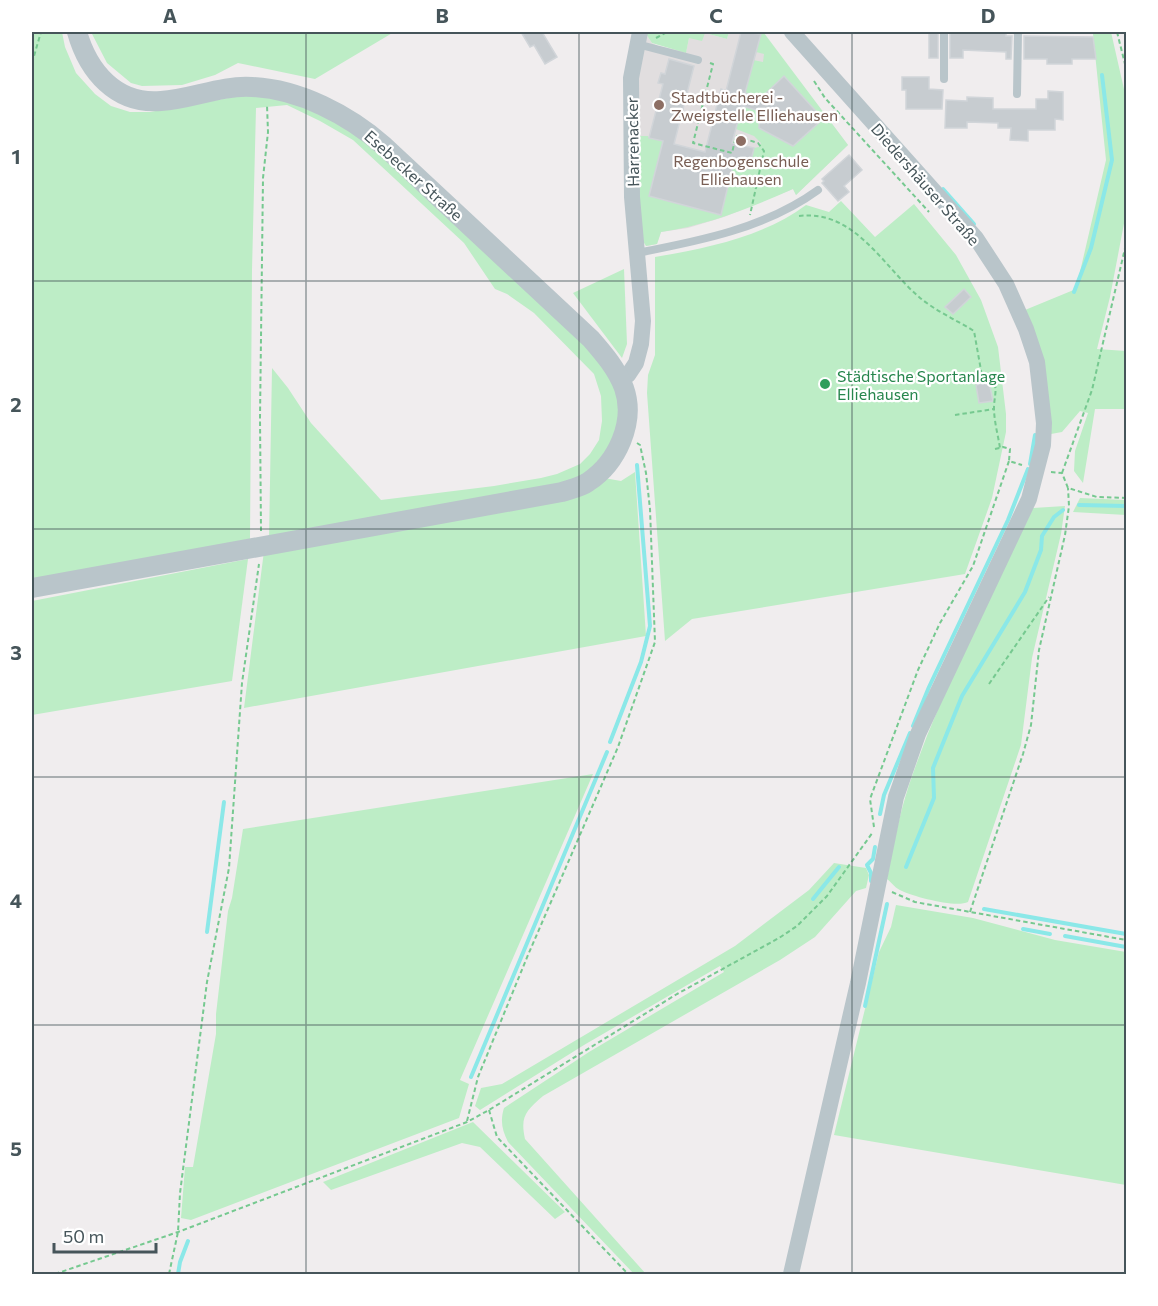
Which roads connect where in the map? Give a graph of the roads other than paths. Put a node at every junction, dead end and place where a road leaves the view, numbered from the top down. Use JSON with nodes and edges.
{"nodes":[{"id":1,"x":77,"y":32,"type":"edge"},
{"id":2,"x":792,"y":32,"type":"edge"},
{"id":3,"x":944,"y":32,"type":"edge"},
{"id":4,"x":1018,"y":32,"type":"edge"},
{"id":5,"x":638,"y":38,"type":"edge"},
{"id":6,"x":698,"y":60,"type":"road end"},
{"id":7,"x":944,"y":79,"type":"dead end"},
{"id":8,"x":1017,"y":94,"type":"dead end"},
{"id":9,"x":818,"y":190,"type":"dead end"},
{"id":10,"x":637,"y":253,"type":"junction"},
{"id":11,"x":620,"y":380,"type":"junction"},
{"id":12,"x":32,"y":588,"type":"edge"},
{"id":13,"x":791,"y":1275,"type":"edge"}],
"edges":[{"from":1,"to":11,"type":"street","name":"Esebecker Straße"},
{"from":2,"to":13,"type":"street","name":"Diedershäuser Straße"},
{"from":3,"to":7,"type":"lane"},
{"from":4,"to":8,"type":"lane"},
{"from":5,"to":6,"type":"lane"},
{"from":5,"to":10,"type":"street","name":"Harrenacker"},
{"from":9,"to":10,"type":"lane"},
{"from":10,"to":11,"type":"street","name":"Harrenacker"},
{"from":11,"to":12,"type":"street","name":"Esebecker Straße"}]}
